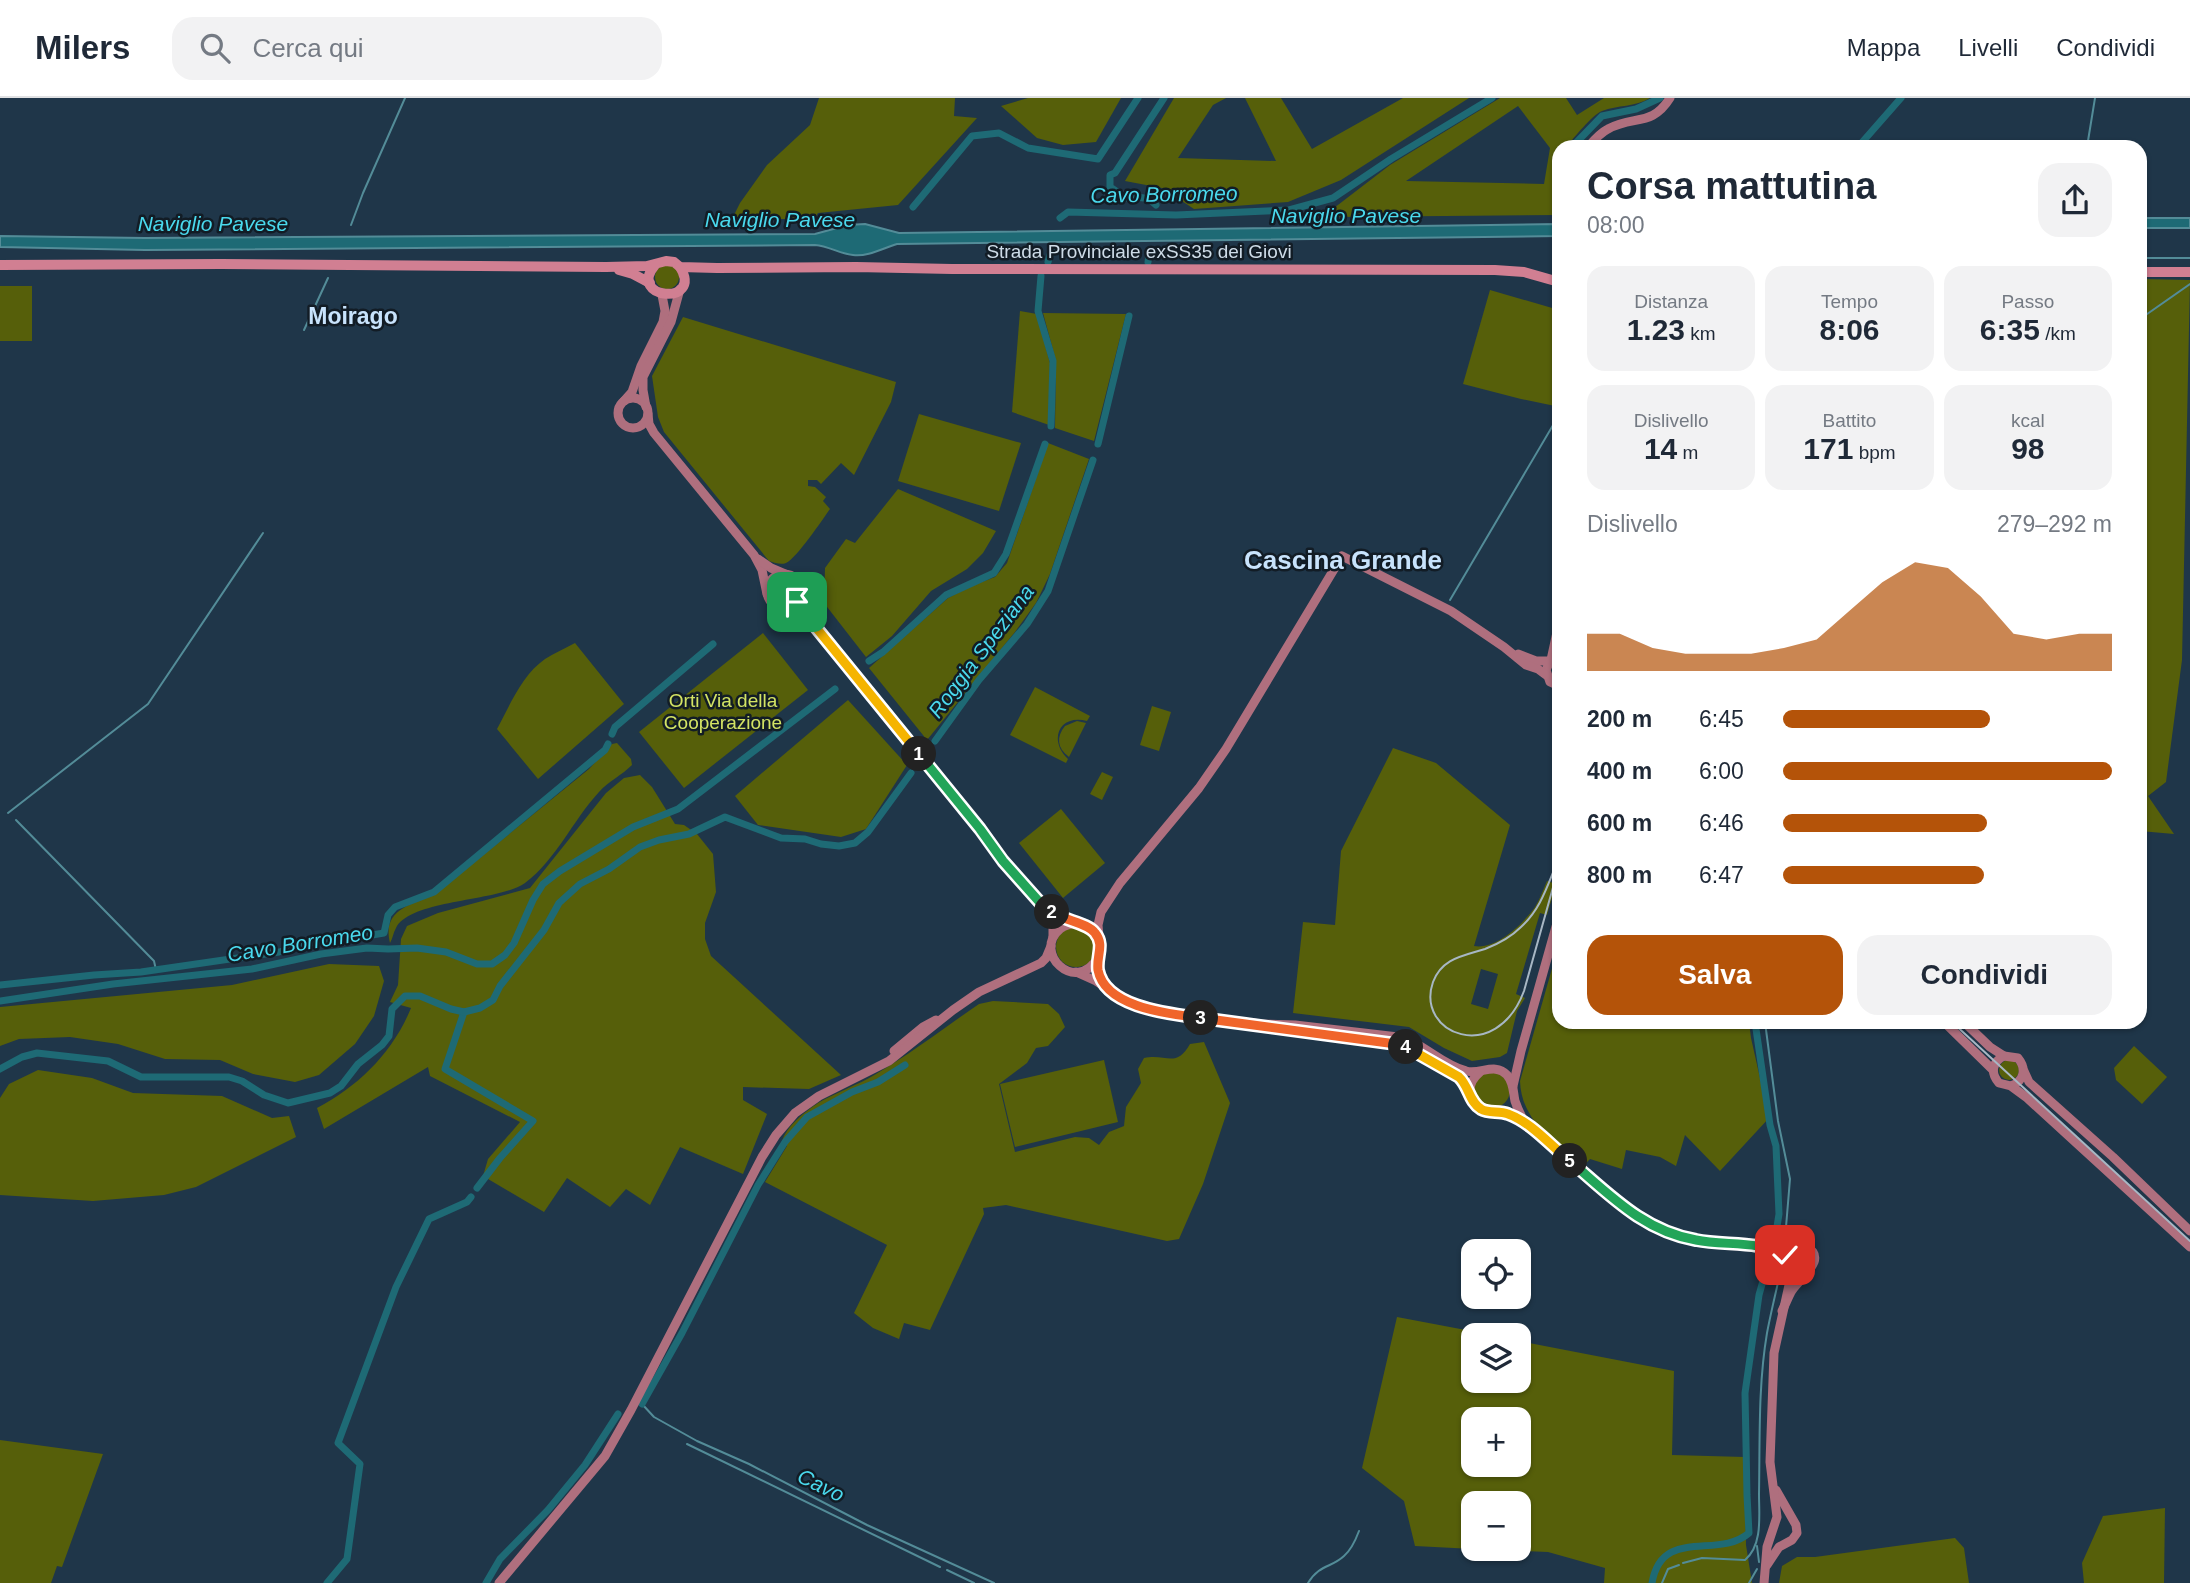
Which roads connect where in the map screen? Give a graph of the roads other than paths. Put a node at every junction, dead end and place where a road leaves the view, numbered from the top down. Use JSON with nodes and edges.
{"nodes":[{"id":1,"x":1670,"y":98,"type":"edge"},
{"id":2,"x":1595,"y":140,"type":"edge"},
{"id":3,"x":0,"y":265,"type":"edge"},
{"id":4,"x":655,"y":265,"type":"junction"},
{"id":5,"x":606,"y":267,"type":"junction"},
{"id":6,"x":680,"y":267,"type":"junction"},
{"id":7,"x":717,"y":268,"type":"junction"},
{"id":8,"x":2147,"y":272,"type":"edge"},
{"id":9,"x":2190,"y":272,"type":"edge"},
{"id":10,"x":1552,"y":279,"type":"edge"},
{"id":11,"x":650,"y":283,"type":"junction"},
{"id":12,"x":682,"y":286,"type":"junction"},
{"id":13,"x":662,"y":295,"type":"junction"},
{"id":14,"x":624,"y":401,"type":"junction"},
{"id":15,"x":647,"y":411,"type":"junction"},
{"id":16,"x":635,"y":427,"type":"junction"},
{"id":17,"x":657,"y":437,"type":"junction"},
{"id":18,"x":754,"y":555,"type":"junction"},
{"id":19,"x":787,"y":574,"type":"junction"},
{"id":20,"x":767,"y":594,"type":"junction"},
{"id":21,"x":801,"y":595,"type":"junction"},
{"id":22,"x":790,"y":607,"type":"junction"},
{"id":23,"x":805,"y":614,"type":"junction"},
{"id":24,"x":1504,"y":647,"type":"junction"},
{"id":25,"x":1552,"y":659,"type":"edge"},
{"id":26,"x":1552,"y":660,"type":"edge"},
{"id":27,"x":1546,"y":675,"type":"junction"},
{"id":28,"x":1552,"y":683,"type":"edge"},
{"id":29,"x":1043,"y":906,"type":"junction"},
{"id":30,"x":1100,"y":913,"type":"junction"},
{"id":31,"x":1077,"y":923,"type":"junction"},
{"id":32,"x":1099,"y":939,"type":"junction"},
{"id":33,"x":1552,"y":941,"type":"edge"},
{"id":34,"x":1052,"y":943,"type":"junction"},
{"id":35,"x":1099,"y":957,"type":"junction"},
{"id":36,"x":1037,"y":965,"type":"junction"},
{"id":37,"x":1061,"y":967,"type":"junction"},
{"id":38,"x":1076,"y":972,"type":"junction"},
{"id":39,"x":1109,"y":989,"type":"junction"},
{"id":40,"x":1261,"y":1024,"type":"junction"},
{"id":41,"x":1951,"y":1029,"type":"edge"},
{"id":42,"x":1971,"y":1029,"type":"edge"},
{"id":43,"x":1521,"y":1051,"type":"junction"},
{"id":44,"x":2004,"y":1056,"type":"junction"},
{"id":45,"x":1489,"y":1069,"type":"junction"},
{"id":46,"x":1993,"y":1070,"type":"junction"},
{"id":47,"x":2024,"y":1071,"type":"junction"},
{"id":48,"x":2011,"y":1086,"type":"junction"},
{"id":49,"x":1513,"y":1089,"type":"junction"},
{"id":50,"x":1470,"y":1093,"type":"junction"},
{"id":51,"x":1493,"y":1112,"type":"junction"},
{"id":52,"x":1527,"y":1126,"type":"junction"},
{"id":53,"x":2190,"y":1231,"type":"edge"},
{"id":54,"x":1762,"y":1246,"type":"junction"},
{"id":55,"x":1799,"y":1247,"type":"junction"},
{"id":56,"x":2190,"y":1247,"type":"edge"},
{"id":57,"x":1791,"y":1262,"type":"junction"},
{"id":58,"x":1809,"y":1269,"type":"junction"},
{"id":59,"x":1782,"y":1311,"type":"junction"},
{"id":60,"x":1771,"y":1478,"type":"junction"},
{"id":61,"x":1795,"y":1524,"type":"junction"},
{"id":62,"x":1773,"y":1525,"type":"junction"},
{"id":63,"x":1785,"y":1543,"type":"junction"},
{"id":64,"x":1765,"y":1569,"type":"junction"},
{"id":65,"x":499,"y":1583,"type":"edge"},
{"id":66,"x":1764,"y":1583,"type":"edge"}],
"edges":[{"from":1,"to":2,"type":"street"},
{"from":3,"to":5,"type":"main road"},
{"from":4,"to":5,"type":"main road"},
{"from":4,"to":6,"type":"main road"},
{"from":4,"to":11,"type":"main road"},
{"from":5,"to":11,"type":"main road"},
{"from":6,"to":7,"type":"main road","name":"Strada Provinciale exSS35 dei Giovi"},
{"from":6,"to":12,"type":"main road"},
{"from":7,"to":10,"type":"main road","name":"Strada Provinciale exSS35 dei Giovi"},
{"from":7,"to":12,"type":"main road"},
{"from":8,"to":9,"type":"main road"},
{"from":11,"to":13,"type":"main road"},
{"from":12,"to":13,"type":"main road"},
{"from":12,"to":15,"type":"street"},
{"from":13,"to":14,"type":"street"},
{"from":14,"to":15,"type":"street"},
{"from":14,"to":16,"type":"street"},
{"from":15,"to":16,"type":"street"},
{"from":15,"to":17,"type":"street"},
{"from":16,"to":17,"type":"street"},
{"from":17,"to":18,"type":"street"},
{"from":18,"to":19,"type":"street"},
{"from":18,"to":20,"type":"street"},
{"from":19,"to":20,"type":"street"},
{"from":19,"to":21,"type":"street"},
{"from":20,"to":22,"type":"street"},
{"from":21,"to":22,"type":"street"},
{"from":21,"to":23,"type":"street"},
{"from":22,"to":23,"type":"street"},
{"from":23,"to":29,"type":"street"},
{"from":24,"to":25,"type":"street"},
{"from":24,"to":27,"type":"street"},
{"from":24,"to":30,"type":"street"},
{"from":26,"to":27,"type":"street"},
{"from":27,"to":28,"type":"street"},
{"from":29,"to":31,"type":"street"},
{"from":29,"to":34,"type":"street"},
{"from":30,"to":31,"type":"street"},
{"from":30,"to":32,"type":"street"},
{"from":31,"to":32,"type":"street"},
{"from":31,"to":34,"type":"street"},
{"from":32,"to":35,"type":"street"},
{"from":33,"to":43,"type":"street"},
{"from":34,"to":36,"type":"street"},
{"from":34,"to":37,"type":"street"},
{"from":35,"to":38,"type":"street"},
{"from":35,"to":39,"type":"street"},
{"from":36,"to":37,"type":"street"},
{"from":36,"to":65,"type":"street"},
{"from":37,"to":38,"type":"street"},
{"from":38,"to":39,"type":"street"},
{"from":39,"to":40,"type":"street"},
{"from":40,"to":45,"type":"street"},
{"from":40,"to":50,"type":"street"},
{"from":41,"to":46,"type":"street"},
{"from":42,"to":44,"type":"street"},
{"from":43,"to":45,"type":"street"},
{"from":43,"to":49,"type":"street"},
{"from":44,"to":46,"type":"street"},
{"from":44,"to":47,"type":"street"},
{"from":45,"to":49,"type":"street"},
{"from":45,"to":50,"type":"street"},
{"from":46,"to":48,"type":"street"},
{"from":47,"to":48,"type":"street"},
{"from":47,"to":53,"type":"street"},
{"from":48,"to":56,"type":"street"},
{"from":49,"to":51,"type":"street"},
{"from":49,"to":52,"type":"street"},
{"from":50,"to":51,"type":"street"},
{"from":51,"to":52,"type":"street"},
{"from":52,"to":54,"type":"street"},
{"from":54,"to":55,"type":"street"},
{"from":54,"to":57,"type":"street"},
{"from":55,"to":57,"type":"street"},
{"from":55,"to":58,"type":"street"},
{"from":57,"to":58,"type":"street"},
{"from":57,"to":59,"type":"street"},
{"from":58,"to":59,"type":"street"},
{"from":59,"to":60,"type":"street"},
{"from":60,"to":61,"type":"street"},
{"from":60,"to":62,"type":"street"},
{"from":61,"to":62,"type":"street"},
{"from":61,"to":63,"type":"street"},
{"from":62,"to":63,"type":"street"},
{"from":62,"to":64,"type":"street"},
{"from":63,"to":64,"type":"street"},
{"from":64,"to":66,"type":"street"}]}
